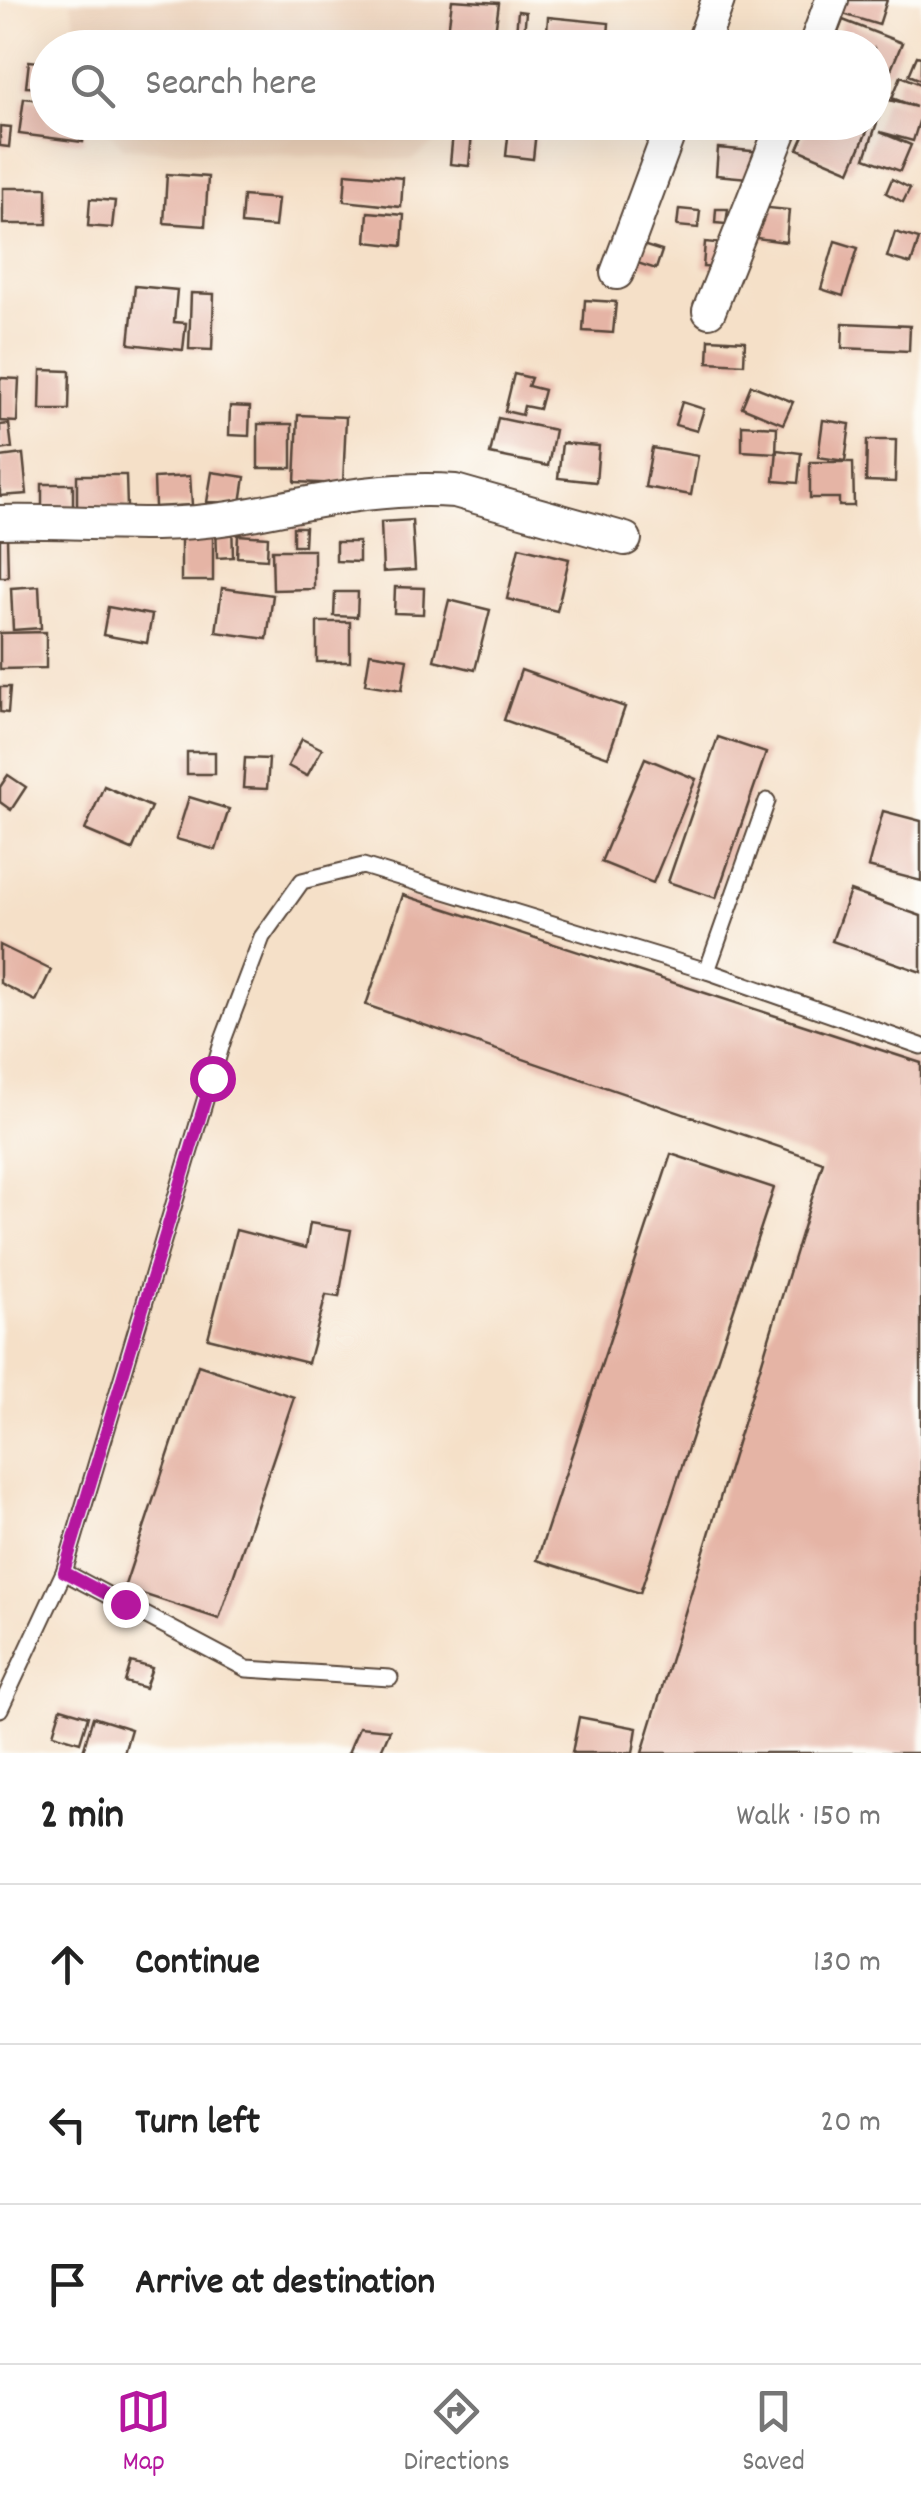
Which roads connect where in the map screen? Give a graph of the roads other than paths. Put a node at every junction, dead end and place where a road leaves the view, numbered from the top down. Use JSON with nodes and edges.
{"nodes":[{"id":1,"x":718,"y":0,"type":"edge"},
{"id":2,"x":832,"y":0,"type":"edge"},
{"id":3,"x":707,"y":30,"type":"edge"},
{"id":4,"x":821,"y":30,"type":"edge"},
{"id":5,"x":666,"y":140,"type":"edge"},
{"id":6,"x":777,"y":140,"type":"edge"},
{"id":7,"x":618,"y":273,"type":"dead end"},
{"id":8,"x":709,"y":311,"type":"dead end"},
{"id":9,"x":0,"y":522,"type":"edge"},
{"id":10,"x":624,"y":539,"type":"dead end"},
{"id":11,"x":767,"y":801,"type":"dead end"},
{"id":12,"x":707,"y":970,"type":"junction"},
{"id":13,"x":921,"y":1046,"type":"edge"},
{"id":14,"x":64,"y":1572,"type":"junction"},
{"id":15,"x":390,"y":1678,"type":"dead end"},
{"id":16,"x":0,"y":1710,"type":"edge"}],
"edges":[{"from":1,"to":3,"type":"street"},
{"from":2,"to":4,"type":"street"},
{"from":5,"to":7,"type":"street"},
{"from":6,"to":8,"type":"street"},
{"from":9,"to":10,"type":"street"},
{"from":11,"to":12,"type":"lane"},
{"from":12,"to":13,"type":"lane"},
{"from":12,"to":14,"type":"lane"},
{"from":14,"to":15,"type":"lane"},
{"from":14,"to":16,"type":"lane"}]}
